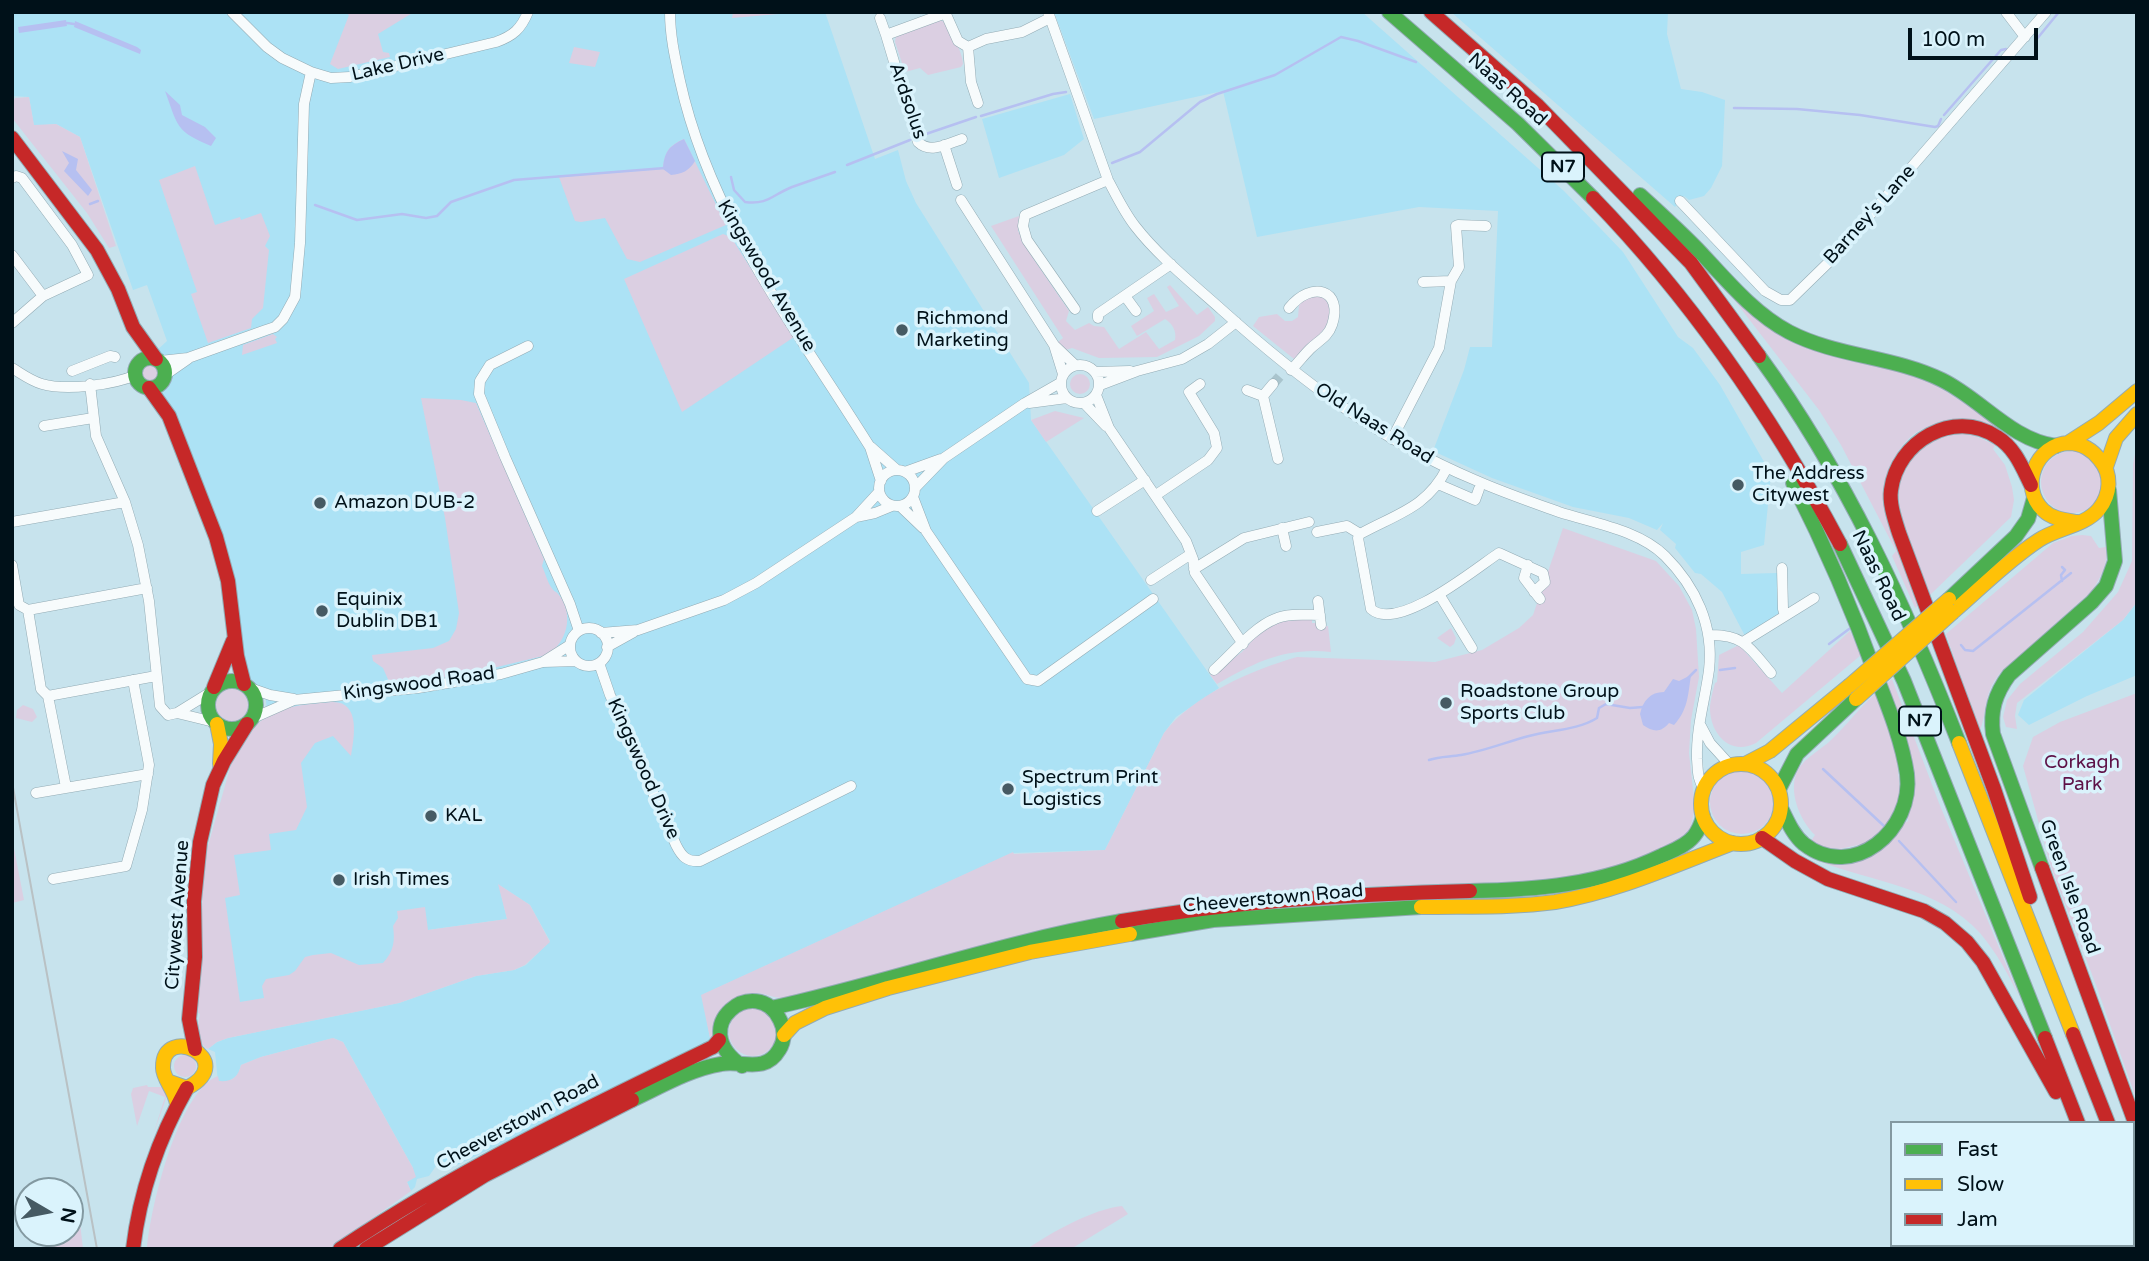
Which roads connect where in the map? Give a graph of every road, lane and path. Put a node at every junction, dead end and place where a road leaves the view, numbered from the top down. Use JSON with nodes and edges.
{"nodes":[{"id":1,"x":232,"y":12,"type":"edge"},
{"id":2,"x":528,"y":12,"type":"edge"},
{"id":3,"x":670,"y":12,"type":"edge"},
{"id":4,"x":1389,"y":12,"type":"edge"},
{"id":5,"x":1432,"y":12,"type":"edge"},
{"id":6,"x":2006,"y":12,"type":"edge"},
{"id":7,"x":2046,"y":12,"type":"edge"},
{"id":8,"x":946,"y":13,"type":"edge"},
{"id":9,"x":1049,"y":15,"type":"edge"},
{"id":10,"x":880,"y":18,"type":"dead end"},
{"id":11,"x":886,"y":35,"type":"junction"},
{"id":12,"x":2025,"y":37,"type":"junction"},
{"id":13,"x":968,"y":47,"type":"junction"},
{"id":14,"x":311,"y":72,"type":"junction"},
{"id":15,"x":978,"y":103,"type":"dead end"},
{"id":16,"x":1537,"y":105,"type":"junction"},
{"id":17,"x":12,"y":138,"type":"edge"},
{"id":18,"x":962,"y":139,"type":"dead end"},
{"id":19,"x":944,"y":145,"type":"junction"},
{"id":20,"x":12,"y":178,"type":"edge"},
{"id":21,"x":1108,"y":180,"type":"junction"},
{"id":22,"x":957,"y":185,"type":"dead end"},
{"id":23,"x":961,"y":200,"type":"dead end"},
{"id":24,"x":1680,"y":201,"type":"dead end"},
{"id":25,"x":1486,"y":226,"type":"dead end"},
{"id":26,"x":12,"y":256,"type":"edge"},
{"id":27,"x":1171,"y":264,"type":"junction"},
{"id":28,"x":1451,"y":281,"type":"junction"},
{"id":29,"x":1423,"y":282,"type":"dead end"},
{"id":30,"x":43,"y":296,"type":"junction"},
{"id":31,"x":1125,"y":296,"type":"junction"},
{"id":32,"x":1289,"y":308,"type":"dead end"},
{"id":33,"x":1075,"y":309,"type":"dead end"},
{"id":34,"x":1136,"y":311,"type":"dead end"},
{"id":35,"x":1098,"y":317,"type":"dead end"},
{"id":36,"x":1236,"y":322,"type":"junction"},
{"id":37,"x":12,"y":323,"type":"edge"},
{"id":38,"x":133,"y":327,"type":"junction"},
{"id":39,"x":1054,"y":345,"type":"junction"},
{"id":40,"x":1713,"y":345,"type":"junction"},
{"id":41,"x":527,"y":346,"type":"dead end"},
{"id":42,"x":115,"y":358,"type":"dead end"},
{"id":43,"x":1075,"y":365,"type":"junction"},
{"id":44,"x":12,"y":368,"type":"edge"},
{"id":45,"x":83,"y":369,"type":"junction"},
{"id":46,"x":72,"y":371,"type":"dead end"},
{"id":47,"x":1137,"y":371,"type":"junction"},
{"id":48,"x":1287,"y":371,"type":"junction"},
{"id":49,"x":136,"y":372,"type":"junction"},
{"id":50,"x":1095,"y":372,"type":"junction"},
{"id":51,"x":158,"y":373,"type":"junction"},
{"id":52,"x":1062,"y":378,"type":"junction"},
{"id":53,"x":1200,"y":384,"type":"dead end"},
{"id":54,"x":1273,"y":384,"type":"tunnel mouth"},
{"id":55,"x":87,"y":385,"type":"junction"},
{"id":56,"x":1100,"y":385,"type":"junction"},
{"id":57,"x":1247,"y":390,"type":"dead end"},
{"id":58,"x":2137,"y":391,"type":"edge"},
{"id":59,"x":1096,"y":395,"type":"junction"},
{"id":60,"x":1263,"y":397,"type":"junction"},
{"id":61,"x":1067,"y":398,"type":"junction"},
{"id":62,"x":1026,"y":403,"type":"junction"},
{"id":63,"x":1084,"y":403,"type":"junction"},
{"id":64,"x":2137,"y":414,"type":"edge"},
{"id":65,"x":93,"y":418,"type":"junction"},
{"id":66,"x":44,"y":426,"type":"dead end"},
{"id":67,"x":1110,"y":428,"type":"junction"},
{"id":68,"x":1392,"y":439,"type":"junction"},
{"id":69,"x":2062,"y":445,"type":"junction"},
{"id":70,"x":870,"y":447,"type":"junction"},
{"id":71,"x":944,"y":458,"type":"junction"},
{"id":72,"x":1278,"y":459,"type":"dead end"},
{"id":73,"x":2106,"y":467,"type":"junction"},
{"id":74,"x":1447,"y":468,"type":"junction"},
{"id":75,"x":901,"y":471,"type":"junction"},
{"id":76,"x":1145,"y":480,"type":"junction"},
{"id":77,"x":1438,"y":484,"type":"junction"},
{"id":78,"x":880,"y":486,"type":"junction"},
{"id":79,"x":1479,"y":489,"type":"dead end"},
{"id":80,"x":2109,"y":490,"type":"junction"},
{"id":81,"x":2032,"y":491,"type":"junction"},
{"id":82,"x":914,"y":492,"type":"junction"},
{"id":83,"x":1156,"y":495,"type":"junction"},
{"id":84,"x":125,"y":502,"type":"junction"},
{"id":85,"x":896,"y":506,"type":"junction"},
{"id":86,"x":1097,"y":511,"type":"dead end"},
{"id":87,"x":856,"y":517,"type":"junction"},
{"id":88,"x":2080,"y":521,"type":"junction"},
{"id":89,"x":12,"y":522,"type":"edge"},
{"id":90,"x":1309,"y":522,"type":"dead end"},
{"id":91,"x":1282,"y":528,"type":"junction"},
{"id":92,"x":926,"y":531,"type":"junction"},
{"id":93,"x":1317,"y":531,"type":"dead end"},
{"id":94,"x":1360,"y":534,"type":"junction"},
{"id":95,"x":2112,"y":536,"type":"junction"},
{"id":96,"x":1286,"y":546,"type":"dead end"},
{"id":97,"x":1191,"y":554,"type":"junction"},
{"id":98,"x":12,"y":565,"type":"edge"},
{"id":99,"x":1528,"y":565,"type":"junction"},
{"id":100,"x":1782,"y":568,"type":"dead end"},
{"id":101,"x":1194,"y":569,"type":"junction"},
{"id":102,"x":1151,"y":580,"type":"dead end"},
{"id":103,"x":147,"y":588,"type":"junction"},
{"id":104,"x":1439,"y":594,"type":"junction"},
{"id":105,"x":1814,"y":598,"type":"dead end"},
{"id":106,"x":1153,"y":599,"type":"dead end"},
{"id":107,"x":1318,"y":601,"type":"dead end"},
{"id":108,"x":1951,"y":606,"type":"junction"},
{"id":109,"x":28,"y":610,"type":"junction"},
{"id":110,"x":1786,"y":616,"type":"junction"},
{"id":111,"x":638,"y":630,"type":"junction"},
{"id":112,"x":579,"y":631,"type":"junction"},
{"id":113,"x":601,"y":633,"type":"junction"},
{"id":114,"x":1709,"y":635,"type":"junction"},
{"id":115,"x":234,"y":636,"type":"junction"},
{"id":116,"x":1743,"y":642,"type":"junction"},
{"id":117,"x":1243,"y":644,"type":"junction"},
{"id":118,"x":570,"y":645,"type":"junction"},
{"id":119,"x":607,"y":648,"type":"junction"},
{"id":120,"x":1472,"y":648,"type":"dead end"},
{"id":121,"x":576,"y":661,"type":"junction"},
{"id":122,"x":543,"y":662,"type":"junction"},
{"id":123,"x":598,"y":663,"type":"junction"},
{"id":124,"x":1214,"y":670,"type":"dead end"},
{"id":125,"x":1771,"y":673,"type":"dead end"},
{"id":126,"x":156,"y":676,"type":"junction"},
{"id":127,"x":133,"y":680,"type":"junction"},
{"id":128,"x":246,"y":686,"type":"junction"},
{"id":129,"x":212,"y":691,"type":"junction"},
{"id":130,"x":1853,"y":692,"type":"junction"},
{"id":131,"x":48,"y":696,"type":"junction"},
{"id":132,"x":294,"y":699,"type":"junction"},
{"id":133,"x":177,"y":713,"type":"junction"},
{"id":134,"x":249,"y":722,"type":"junction"},
{"id":135,"x":1699,"y":722,"type":"junction"},
{"id":136,"x":216,"y":723,"type":"junction"},
{"id":137,"x":1745,"y":764,"type":"junction"},
{"id":138,"x":1730,"y":765,"type":"junction"},
{"id":139,"x":220,"y":768,"type":"junction"},
{"id":140,"x":148,"y":774,"type":"junction"},
{"id":141,"x":851,"y":786,"type":"dead end"},
{"id":142,"x":66,"y":787,"type":"junction"},
{"id":143,"x":1704,"y":789,"type":"junction"},
{"id":144,"x":1779,"y":789,"type":"junction"},
{"id":145,"x":36,"y":793,"type":"dead end"},
{"id":146,"x":1782,"y":808,"type":"junction"},
{"id":147,"x":1703,"y":817,"type":"junction"},
{"id":148,"x":1762,"y":838,"type":"junction"},
{"id":149,"x":1732,"y":843,"type":"junction"},
{"id":150,"x":53,"y":879,"type":"dead end"},
{"id":151,"x":771,"y":1008,"type":"junction"},
{"id":152,"x":188,"y":1025,"type":"junction"},
{"id":153,"x":784,"y":1035,"type":"junction"},
{"id":154,"x":719,"y":1040,"type":"junction"},
{"id":155,"x":177,"y":1047,"type":"junction"},
{"id":156,"x":195,"y":1049,"type":"junction"},
{"id":157,"x":743,"y":1066,"type":"junction"},
{"id":158,"x":2091,"y":1081,"type":"junction"},
{"id":159,"x":170,"y":1082,"type":"junction"},
{"id":160,"x":187,"y":1088,"type":"junction"},
{"id":161,"x":177,"y":1104,"type":"junction"},
{"id":162,"x":2075,"y":1121,"type":"edge"},
{"id":163,"x":2075,"y":1121,"type":"edge"},
{"id":164,"x":2107,"y":1121,"type":"edge"},
{"id":165,"x":2134,"y":1121,"type":"edge"},
{"id":166,"x":133,"y":1249,"type":"edge"},
{"id":167,"x":340,"y":1249,"type":"edge"},
{"id":168,"x":366,"y":1249,"type":"edge"}],
"edges":[{"from":1,"to":14,"type":"street","name":"Lake Drive"},
{"from":2,"to":14,"type":"street","name":"Lake Drive"},
{"from":3,"to":70,"type":"street","name":"Kingswood Avenue"},
{"from":4,"to":40,"type":"main road","name":"Naas Road","number":"N7"},
{"from":5,"to":16,"type":"main road","name":"Naas Road","number":"N7"},
{"from":6,"to":12,"type":"street"},
{"from":7,"to":12,"type":"street","name":"Barney's Lane"},
{"from":8,"to":11,"type":"street"},
{"from":8,"to":13,"type":"street"},
{"from":9,"to":13,"type":"street"},
{"from":9,"to":21,"type":"street","name":"Old Naas Road"},
{"from":10,"to":11,"type":"street","name":"Ardsolus"},
{"from":11,"to":19,"type":"street","name":"Ardsolus"},
{"from":12,"to":24,"type":"street","name":"Barney's Lane"},
{"from":13,"to":15,"type":"street"},
{"from":14,"to":51,"type":"street"},
{"from":16,"to":69,"type":"main road","number":"N7"},
{"from":16,"to":158,"type":"main road","name":"Naas Road","number":"N7"},
{"from":17,"to":38,"type":"main road"},
{"from":18,"to":19,"type":"street","name":"Ardsolus"},
{"from":19,"to":22,"type":"street","name":"Ardsolus"},
{"from":20,"to":30,"type":"street"},
{"from":21,"to":27,"type":"street","name":"Old Naas Road"},
{"from":21,"to":33,"type":"street"},
{"from":23,"to":39,"type":"street"},
{"from":25,"to":28,"type":"street"},
{"from":26,"to":30,"type":"street"},
{"from":27,"to":31,"type":"street"},
{"from":27,"to":36,"type":"street","name":"Old Naas Road"},
{"from":28,"to":29,"type":"street"},
{"from":28,"to":68,"type":"street"},
{"from":30,"to":37,"type":"street"},
{"from":31,"to":34,"type":"street"},
{"from":31,"to":35,"type":"street"},
{"from":32,"to":48,"type":"street"},
{"from":36,"to":47,"type":"street"},
{"from":36,"to":48,"type":"street","name":"Old Naas Road"},
{"from":38,"to":49,"type":"main road"},
{"from":38,"to":51,"type":"main road"},
{"from":39,"to":43,"type":"street"},
{"from":39,"to":52,"type":"street"},
{"from":40,"to":146,"type":"main road","number":"N7"},
{"from":40,"to":162,"type":"main road","name":"Naas Road","number":"N7"},
{"from":41,"to":112,"type":"street"},
{"from":42,"to":45,"type":"street"},
{"from":43,"to":50,"type":"street"},
{"from":43,"to":52,"type":"street"},
{"from":44,"to":55,"type":"street"},
{"from":45,"to":46,"type":"street"},
{"from":45,"to":55,"type":"street"},
{"from":47,"to":50,"type":"street"},
{"from":47,"to":56,"type":"street"},
{"from":48,"to":68,"type":"street","name":"Old Naas Road"},
{"from":49,"to":51,"type":"main road"},
{"from":49,"to":51,"type":"main road"},
{"from":49,"to":55,"type":"street"},
{"from":50,"to":56,"type":"street"},
{"from":51,"to":115,"type":"main road"},
{"from":52,"to":61,"type":"street"},
{"from":52,"to":62,"type":"street"},
{"from":53,"to":83,"type":"street"},
{"from":54,"to":60,"type":"street"},
{"from":55,"to":65,"type":"street"},
{"from":56,"to":59,"type":"street"},
{"from":57,"to":60,"type":"street"},
{"from":58,"to":69,"type":"main road"},
{"from":59,"to":63,"type":"street"},
{"from":59,"to":67,"type":"street"},
{"from":60,"to":72,"type":"street"},
{"from":61,"to":62,"type":"street"},
{"from":61,"to":63,"type":"street"},
{"from":62,"to":71,"type":"street"},
{"from":63,"to":67,"type":"street"},
{"from":64,"to":73,"type":"main road"},
{"from":65,"to":66,"type":"street"},
{"from":65,"to":84,"type":"street"},
{"from":67,"to":76,"type":"street"},
{"from":68,"to":74,"type":"street","name":"Old Naas Road"},
{"from":69,"to":73,"type":"main road"},
{"from":69,"to":81,"type":"main road"},
{"from":70,"to":75,"type":"street","name":"Kingswood Avenue"},
{"from":70,"to":78,"type":"street","name":"Kingswood Avenue"},
{"from":71,"to":75,"type":"street"},
{"from":71,"to":82,"type":"street"},
{"from":73,"to":80,"type":"main road"},
{"from":74,"to":77,"type":"street"},
{"from":74,"to":114,"type":"street","name":"Old Naas Road"},
{"from":75,"to":78,"type":"street"},
{"from":75,"to":82,"type":"street"},
{"from":76,"to":83,"type":"street"},
{"from":76,"to":86,"type":"street"},
{"from":77,"to":79,"type":"street"},
{"from":77,"to":94,"type":"street"},
{"from":78,"to":85,"type":"street"},
{"from":78,"to":87,"type":"street"},
{"from":80,"to":88,"type":"main road"},
{"from":80,"to":95,"type":"main road","name":"Green Isle Road"},
{"from":81,"to":88,"type":"main road"},
{"from":81,"to":108,"type":"main road"},
{"from":81,"to":158,"type":"main road","number":"N7"},
{"from":82,"to":85,"type":"street"},
{"from":82,"to":92,"type":"street"},
{"from":83,"to":97,"type":"street"},
{"from":84,"to":89,"type":"street"},
{"from":84,"to":103,"type":"street"},
{"from":85,"to":87,"type":"street"},
{"from":85,"to":92,"type":"street"},
{"from":87,"to":111,"type":"street"},
{"from":88,"to":95,"type":"main road"},
{"from":88,"to":108,"type":"main road"},
{"from":90,"to":91,"type":"street"},
{"from":91,"to":96,"type":"street"},
{"from":91,"to":101,"type":"street"},
{"from":92,"to":106,"type":"street"},
{"from":93,"to":94,"type":"street"},
{"from":94,"to":104,"type":"street"},
{"from":95,"to":165,"type":"main road","name":"Green Isle Road"},
{"from":97,"to":101,"type":"street"},
{"from":97,"to":102,"type":"street"},
{"from":98,"to":109,"type":"street"},
{"from":99,"to":99,"type":"street"},
{"from":99,"to":104,"type":"street"},
{"from":100,"to":110,"type":"street"},
{"from":101,"to":117,"type":"street"},
{"from":103,"to":109,"type":"street"},
{"from":103,"to":126,"type":"street"},
{"from":104,"to":120,"type":"street"},
{"from":105,"to":110,"type":"street"},
{"from":107,"to":117,"type":"street"},
{"from":108,"to":130,"type":"main road","bridge":true},
{"from":109,"to":131,"type":"street"},
{"from":110,"to":116,"type":"street"},
{"from":111,"to":113,"type":"street"},
{"from":111,"to":119,"type":"street"},
{"from":112,"to":113,"type":"street"},
{"from":112,"to":118,"type":"street"},
{"from":113,"to":119,"type":"street"},
{"from":114,"to":116,"type":"street"},
{"from":114,"to":135,"type":"street","name":"Old Naas Road"},
{"from":115,"to":128,"type":"main road"},
{"from":115,"to":129,"type":"main road"},
{"from":116,"to":125,"type":"street"},
{"from":117,"to":124,"type":"street"},
{"from":118,"to":121,"type":"street"},
{"from":118,"to":122,"type":"street","name":"Kingswood Road"},
{"from":119,"to":123,"type":"street"},
{"from":121,"to":122,"type":"street","name":"Kingswood Road"},
{"from":121,"to":123,"type":"street"},
{"from":122,"to":132,"type":"street","name":"Kingswood Road"},
{"from":123,"to":141,"type":"street","name":"Kingswood Drive"},
{"from":126,"to":127,"type":"street"},
{"from":126,"to":133,"type":"street"},
{"from":127,"to":131,"type":"street"},
{"from":127,"to":140,"type":"street"},
{"from":128,"to":129,"type":"main road"},
{"from":128,"to":132,"type":"street","name":"Kingswood Road"},
{"from":128,"to":134,"type":"main road"},
{"from":129,"to":133,"type":"street"},
{"from":129,"to":136,"type":"main road"},
{"from":130,"to":137,"type":"main road"},
{"from":130,"to":144,"type":"main road"},
{"from":131,"to":142,"type":"street"},
{"from":132,"to":134,"type":"street","name":"Kingswood Road"},
{"from":133,"to":136,"type":"street"},
{"from":134,"to":136,"type":"main road"},
{"from":134,"to":139,"type":"main road","name":"Citywest Avenue"},
{"from":135,"to":138,"type":"street"},
{"from":135,"to":143,"type":"street","name":"Old Naas Road"},
{"from":136,"to":139,"type":"main road","name":"Citywest Avenue"},
{"from":137,"to":138,"type":"main road"},
{"from":137,"to":144,"type":"main road"},
{"from":138,"to":143,"type":"main road"},
{"from":139,"to":152,"type":"main road","name":"Citywest Avenue"},
{"from":140,"to":142,"type":"street"},
{"from":140,"to":150,"type":"street"},
{"from":142,"to":145,"type":"street"},
{"from":143,"to":147,"type":"main road"},
{"from":144,"to":146,"type":"main road"},
{"from":146,"to":148,"type":"main road"},
{"from":147,"to":149,"type":"main road"},
{"from":147,"to":151,"type":"main road","name":"Cheeverstown Road"},
{"from":148,"to":149,"type":"main road"},
{"from":148,"to":163,"type":"main road","number":"N7"},
{"from":149,"to":153,"type":"main road","name":"Cheeverstown Road"},
{"from":151,"to":153,"type":"main road"},
{"from":151,"to":154,"type":"main road","name":"Cheeverstown Road"},
{"from":152,"to":155,"type":"main road","name":"Citywest Avenue"},
{"from":152,"to":156,"type":"main road","name":"Citywest Avenue"},
{"from":153,"to":157,"type":"main road","name":"Cheeverstown Road"},
{"from":154,"to":157,"type":"main road"},
{"from":154,"to":167,"type":"main road","name":"Cheeverstown Road"},
{"from":155,"to":156,"type":"main road"},
{"from":155,"to":159,"type":"main road"},
{"from":156,"to":160,"type":"main road"},
{"from":157,"to":168,"type":"main road","name":"Cheeverstown Road"},
{"from":158,"to":164,"type":"main road","name":"Naas Road","number":"N7"},
{"from":159,"to":160,"type":"main road"},
{"from":159,"to":161,"type":"main road"},
{"from":160,"to":161,"type":"main road"},
{"from":161,"to":166,"type":"main road"}]}
